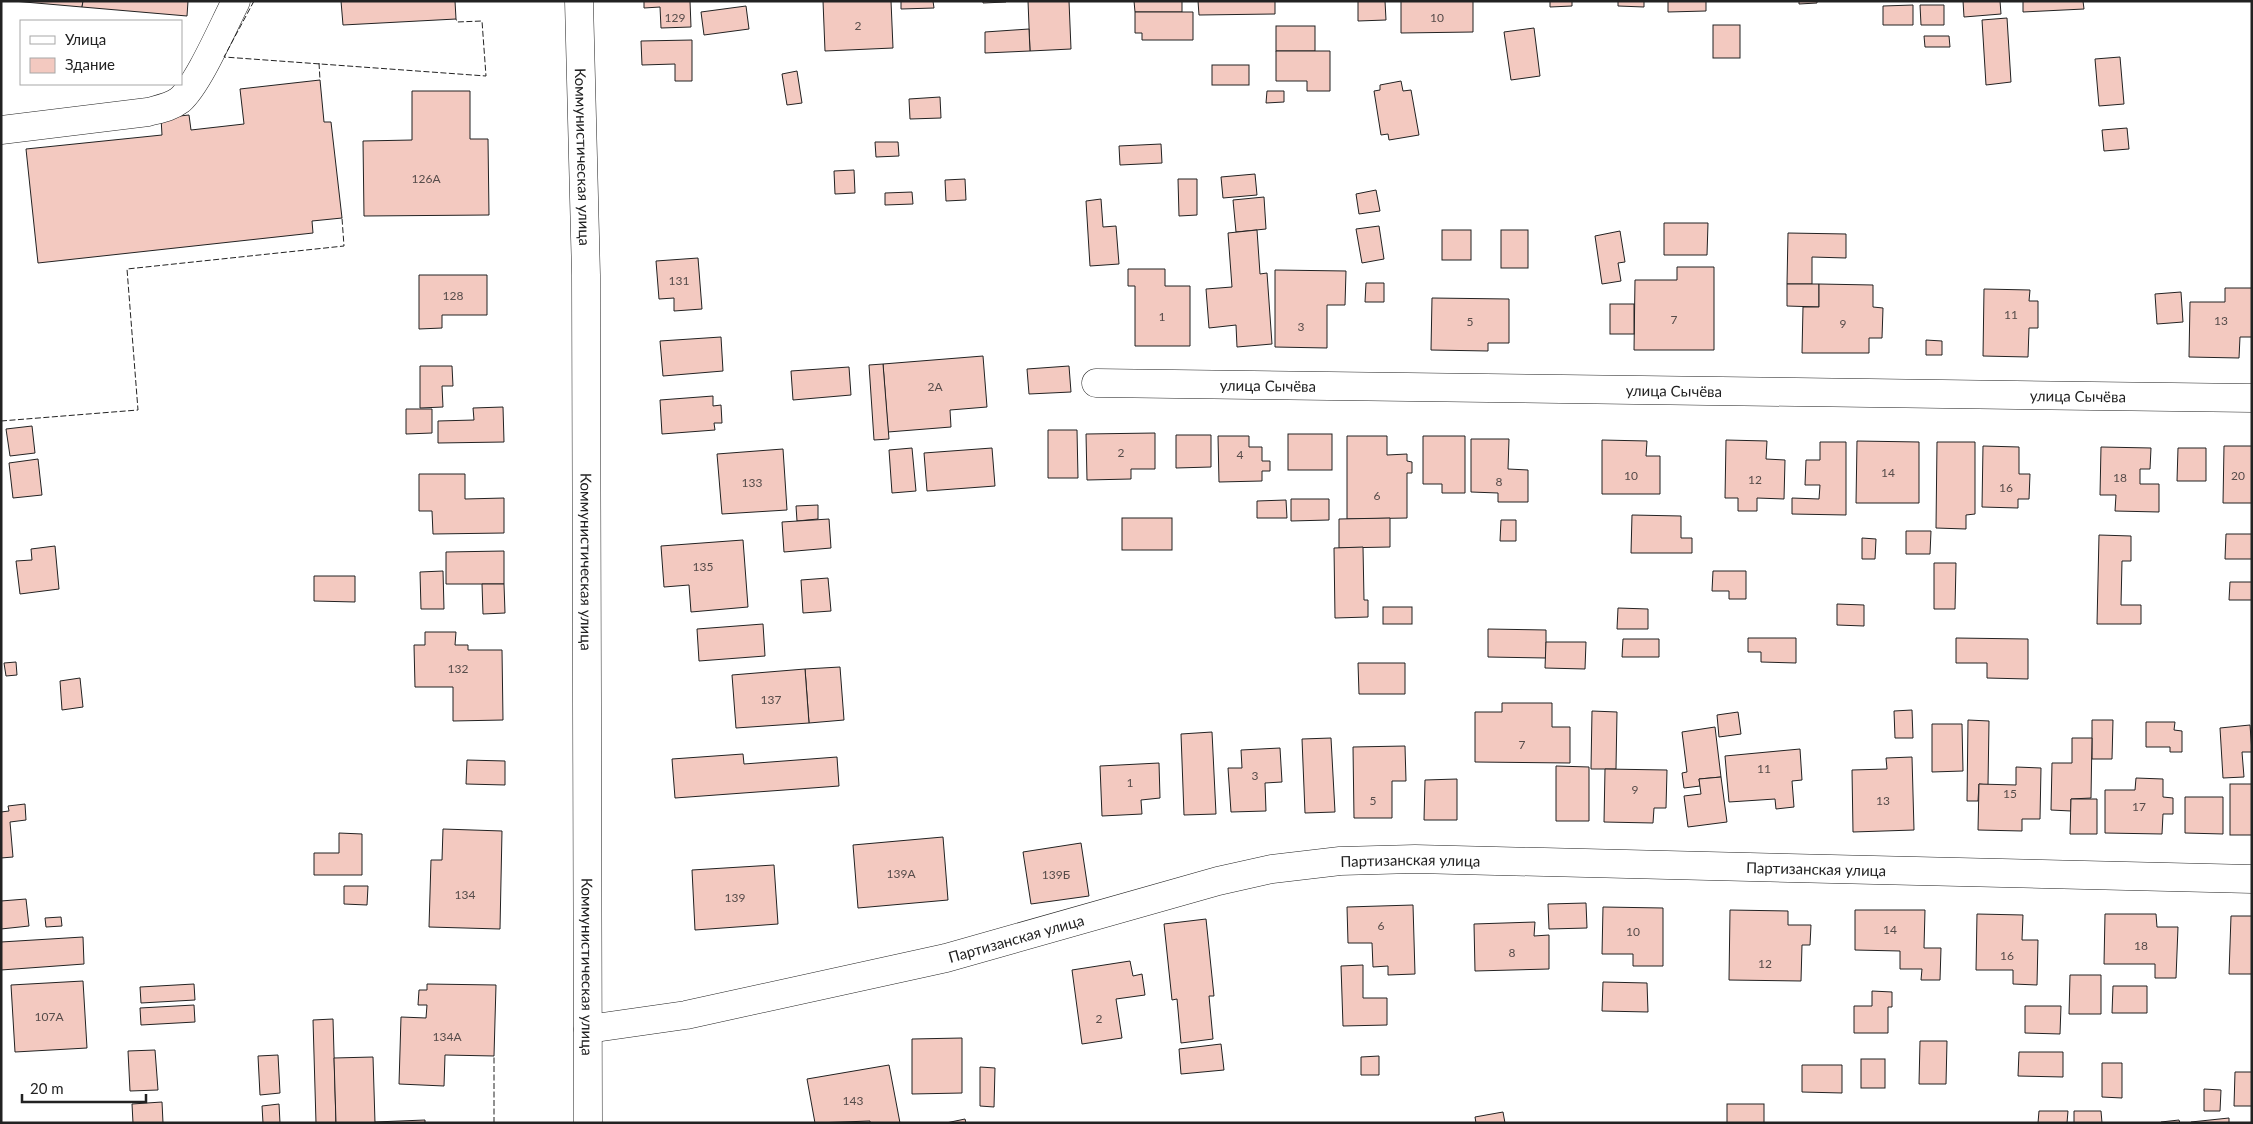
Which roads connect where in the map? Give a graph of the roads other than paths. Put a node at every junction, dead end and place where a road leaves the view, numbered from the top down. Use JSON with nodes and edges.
{"nodes":[{"id":1,"x":236,"y":1,"type":"edge"},
{"id":2,"x":579,"y":1,"type":"edge"},
{"id":3,"x":1,"y":130,"type":"edge"},
{"id":4,"x":1096,"y":383,"type":"dead end"},
{"id":5,"x":2252,"y":398,"type":"edge"},
{"id":6,"x":2252,"y":879,"type":"edge"},
{"id":7,"x":588,"y":1029,"type":"junction"},
{"id":8,"x":588,"y":1123,"type":"edge"}],
"edges":[{"from":1,"to":3,"type":"street"},
{"from":2,"to":7,"type":"street","name":"Коммунистическая улица"},
{"from":4,"to":5,"type":"street","name":"улица Сычёва"},
{"from":6,"to":7,"type":"street","name":"Партизанская улица"},
{"from":7,"to":8,"type":"street","name":"Коммунистическая улица"}]}
